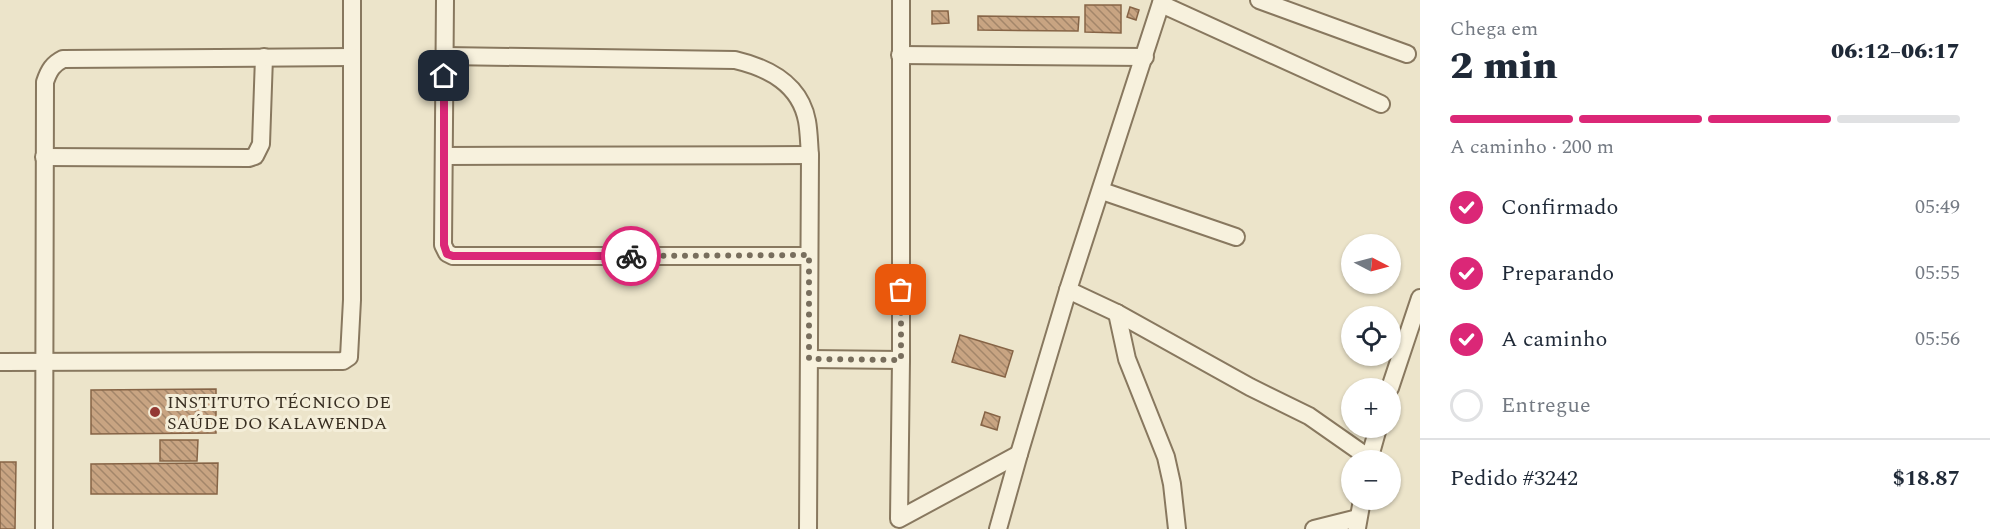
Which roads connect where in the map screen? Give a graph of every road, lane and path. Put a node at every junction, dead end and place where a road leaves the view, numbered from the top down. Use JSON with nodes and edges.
{"nodes":[{"id":1,"x":352,"y":0,"type":"edge"},
{"id":2,"x":445,"y":0,"type":"edge"},
{"id":3,"x":900,"y":0,"type":"edge"},
{"id":4,"x":1259,"y":0,"type":"edge"},
{"id":5,"x":1162,"y":2,"type":"edge"},
{"id":6,"x":1407,"y":54,"type":"dead end"},
{"id":7,"x":900,"y":55,"type":"junction"},
{"id":8,"x":445,"y":56,"type":"junction"},
{"id":9,"x":264,"y":57,"type":"junction"},
{"id":10,"x":352,"y":57,"type":"junction"},
{"id":11,"x":1145,"y":57,"type":"junction"},
{"id":12,"x":1381,"y":104,"type":"dead end"},
{"id":13,"x":810,"y":155,"type":"junction"},
{"id":14,"x":444,"y":156,"type":"junction"},
{"id":15,"x":44,"y":157,"type":"junction"},
{"id":16,"x":1102,"y":191,"type":"junction"},
{"id":17,"x":1236,"y":237,"type":"dead end"},
{"id":18,"x":809,"y":255,"type":"junction"},
{"id":19,"x":1068,"y":290,"type":"junction"},
{"id":20,"x":1420,"y":298,"type":"edge"},
{"id":21,"x":1117,"y":313,"type":"junction"},
{"id":22,"x":809,"y":359,"type":"junction"},
{"id":23,"x":901,"y":360,"type":"junction"},
{"id":24,"x":0,"y":362,"type":"edge"},
{"id":25,"x":44,"y":362,"type":"junction"},
{"id":26,"x":1393,"y":378,"type":"edge"},
{"id":27,"x":1356,"y":450,"type":"edge"},
{"id":28,"x":1018,"y":454,"type":"junction"},
{"id":29,"x":1358,"y":524,"type":"edge"},
{"id":30,"x":44,"y":529,"type":"edge"},
{"id":31,"x":808,"y":529,"type":"edge"},
{"id":32,"x":998,"y":529,"type":"edge"},
{"id":33,"x":1177,"y":529,"type":"edge"},
{"id":34,"x":1314,"y":529,"type":"edge"}],
"edges":[{"from":1,"to":10,"type":"street"},
{"from":2,"to":8,"type":"street"},
{"from":3,"to":7,"type":"street"},
{"from":4,"to":6,"type":"street"},
{"from":5,"to":11,"type":"street"},
{"from":5,"to":12,"type":"street"},
{"from":7,"to":11,"type":"street"},
{"from":7,"to":23,"type":"street"},
{"from":8,"to":13,"type":"street"},
{"from":8,"to":14,"type":"street"},
{"from":9,"to":10,"type":"street"},
{"from":9,"to":15,"type":"street"},
{"from":9,"to":15,"type":"street"},
{"from":10,"to":25,"type":"street"},
{"from":11,"to":16,"type":"street"},
{"from":13,"to":14,"type":"street"},
{"from":13,"to":18,"type":"street"},
{"from":14,"to":18,"type":"street"},
{"from":15,"to":25,"type":"street"},
{"from":16,"to":17,"type":"street"},
{"from":16,"to":19,"type":"street"},
{"from":18,"to":22,"type":"street"},
{"from":19,"to":21,"type":"street"},
{"from":19,"to":28,"type":"street"},
{"from":20,"to":26,"type":"street"},
{"from":21,"to":27,"type":"street"},
{"from":21,"to":33,"type":"street"},
{"from":22,"to":23,"type":"street"},
{"from":22,"to":31,"type":"street"},
{"from":23,"to":28,"type":"street"},
{"from":24,"to":25,"type":"street"},
{"from":25,"to":30,"type":"street"},
{"from":28,"to":32,"type":"street"},
{"from":29,"to":34,"type":"street"}]}
